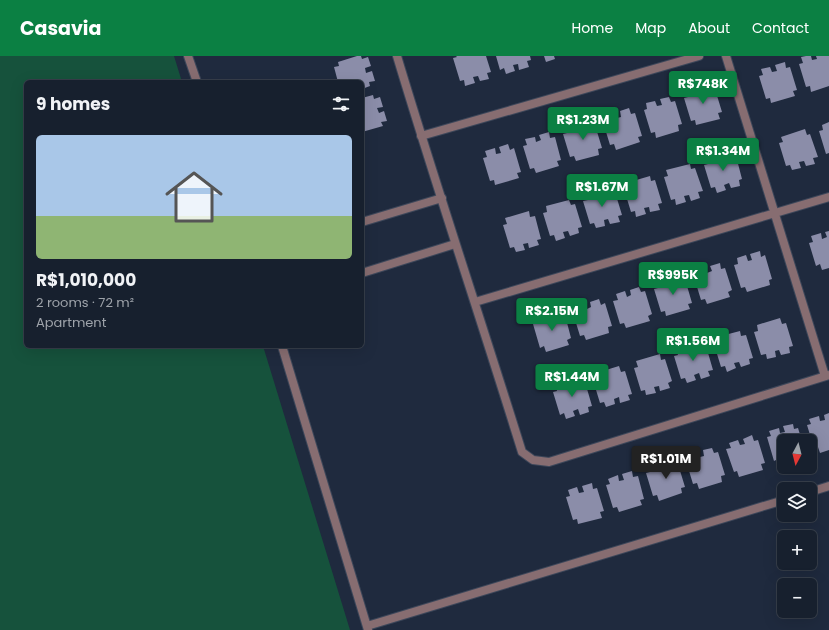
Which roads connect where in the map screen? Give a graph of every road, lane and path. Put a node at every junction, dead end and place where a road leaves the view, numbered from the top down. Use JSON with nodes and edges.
{"nodes":[{"id":1,"x":188,"y":56,"type":"edge"},
{"id":2,"x":397,"y":56,"type":"edge"},
{"id":3,"x":699,"y":56,"type":"edge"},
{"id":4,"x":726,"y":56,"type":"edge"},
{"id":5,"x":196,"y":80,"type":"edge"},
{"id":6,"x":421,"y":136,"type":"junction"},
{"id":7,"x":442,"y":198,"type":"junction"},
{"id":8,"x":829,"y":198,"type":"edge"},
{"id":9,"x":775,"y":213,"type":"junction"},
{"id":10,"x":364,"y":221,"type":"edge"},
{"id":11,"x":455,"y":244,"type":"junction"},
{"id":12,"x":364,"y":272,"type":"edge"},
{"id":13,"x":475,"y":302,"type":"junction"},
{"id":14,"x":283,"y":348,"type":"edge"},
{"id":15,"x":827,"y":375,"type":"edge"},
{"id":16,"x":829,"y":486,"type":"edge"},
{"id":17,"x":817,"y":490,"type":"edge"},
{"id":18,"x":777,"y":502,"type":"edge"},
{"id":19,"x":368,"y":628,"type":"edge"}],
"edges":[{"from":1,"to":5,"type":"street"},
{"from":2,"to":6,"type":"street"},
{"from":3,"to":6,"type":"street"},
{"from":4,"to":9,"type":"street"},
{"from":6,"to":7,"type":"street"},
{"from":7,"to":10,"type":"street"},
{"from":7,"to":11,"type":"street"},
{"from":8,"to":9,"type":"street"},
{"from":9,"to":13,"type":"street"},
{"from":9,"to":15,"type":"street"},
{"from":11,"to":12,"type":"street"},
{"from":11,"to":13,"type":"street"},
{"from":13,"to":15,"type":"street"},
{"from":14,"to":19,"type":"street"},
{"from":16,"to":17,"type":"street"},
{"from":18,"to":19,"type":"street"}]}
